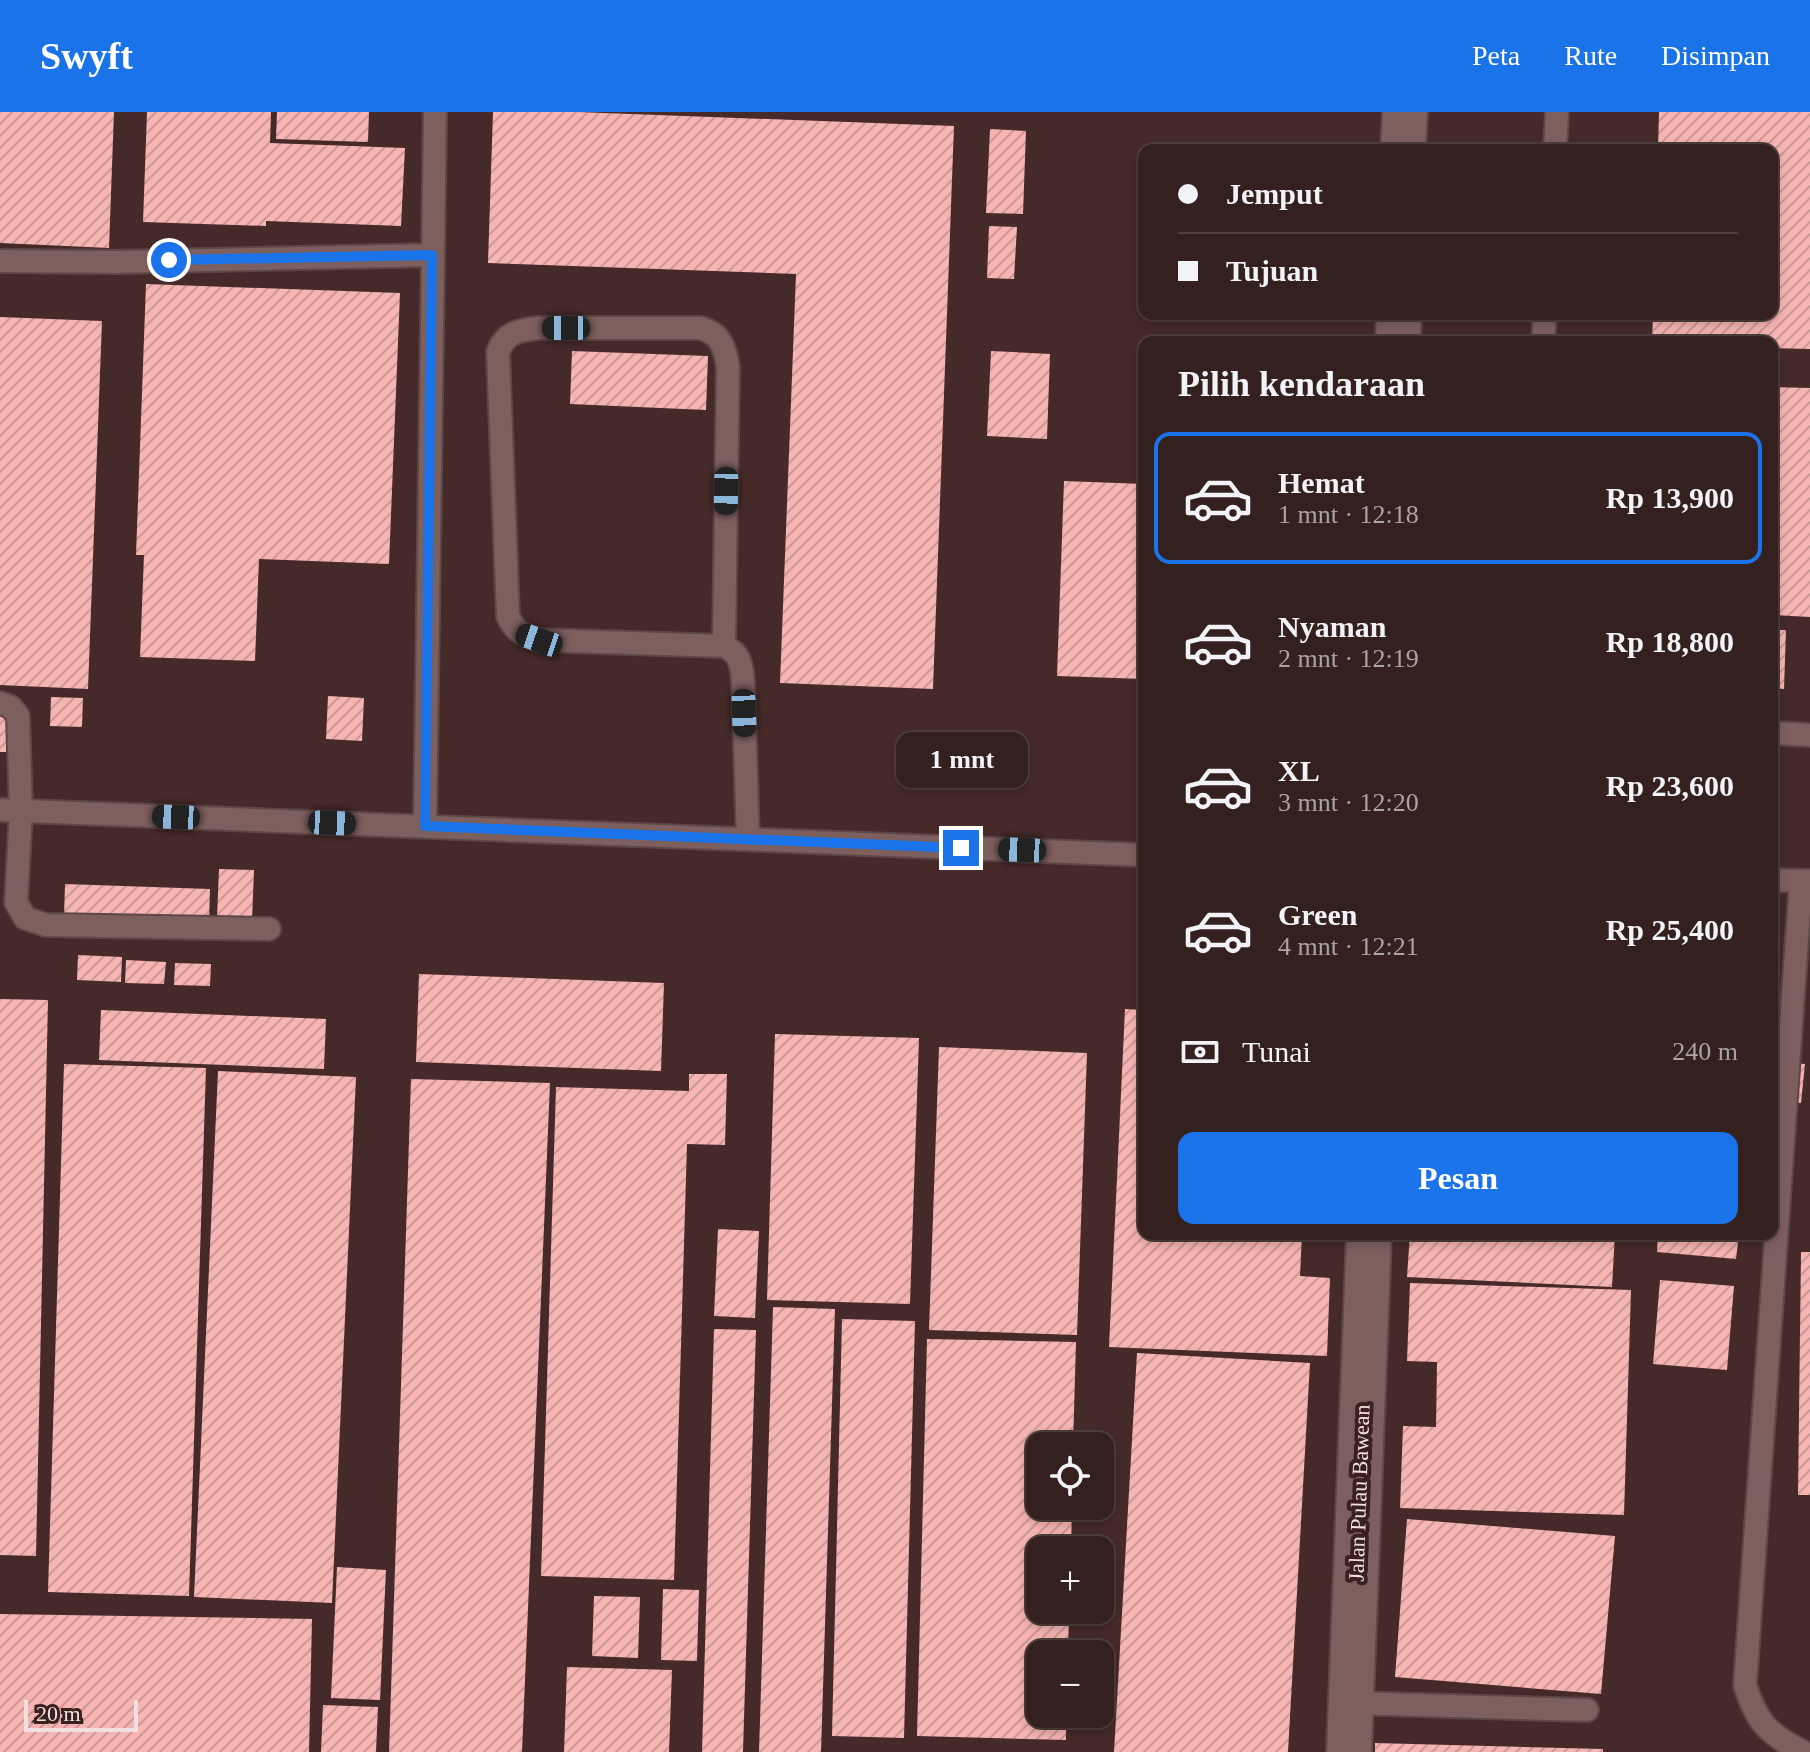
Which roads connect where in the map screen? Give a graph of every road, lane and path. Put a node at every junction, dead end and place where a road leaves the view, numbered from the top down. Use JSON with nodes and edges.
{"nodes":[{"id":1,"x":435,"y":112,"type":"edge"},
{"id":2,"x":1405,"y":112,"type":"edge"},
{"id":3,"x":1557,"y":112,"type":"edge"},
{"id":4,"x":1403,"y":144,"type":"edge"},
{"id":5,"x":1555,"y":144,"type":"edge"},
{"id":6,"x":432,"y":255,"type":"junction"},
{"id":7,"x":0,"y":261,"type":"edge"},
{"id":8,"x":724,"y":646,"type":"junction"},
{"id":9,"x":0,"y":703,"type":"edge"},
{"id":10,"x":1778,"y":733,"type":"edge"},
{"id":11,"x":1810,"y":735,"type":"edge"},
{"id":12,"x":10,"y":810,"type":"edge"},
{"id":13,"x":425,"y":826,"type":"junction"},
{"id":14,"x":748,"y":839,"type":"junction"},
{"id":15,"x":1138,"y":855,"type":"edge"},
{"id":16,"x":1778,"y":880,"type":"edge"},
{"id":17,"x":1805,"y":881,"type":"edge"},
{"id":18,"x":269,"y":929,"type":"dead end"},
{"id":19,"x":1369,"y":1240,"type":"edge"},
{"id":20,"x":1351,"y":1703,"type":"junction"},
{"id":21,"x":1587,"y":1710,"type":"dead end"},
{"id":22,"x":1349,"y":1752,"type":"edge"},
{"id":23,"x":1803,"y":1752,"type":"edge"}],
"edges":[{"from":1,"to":6,"type":"lane"},
{"from":2,"to":4,"type":"street"},
{"from":3,"to":5,"type":"lane"},
{"from":6,"to":7,"type":"lane"},
{"from":6,"to":13,"type":"lane"},
{"from":8,"to":8,"type":"lane"},
{"from":8,"to":14,"type":"lane"},
{"from":9,"to":12,"type":"lane"},
{"from":10,"to":11,"type":"lane"},
{"from":12,"to":13,"type":"lane"},
{"from":12,"to":18,"type":"lane"},
{"from":13,"to":14,"type":"lane"},
{"from":14,"to":15,"type":"lane"},
{"from":16,"to":17,"type":"lane"},
{"from":17,"to":23,"type":"lane"},
{"from":19,"to":20,"type":"street","name":"Jalan Pulau Bawean"},
{"from":20,"to":21,"type":"lane"},
{"from":20,"to":22,"type":"street","name":"Jalan Pulau Bawean"}]}
